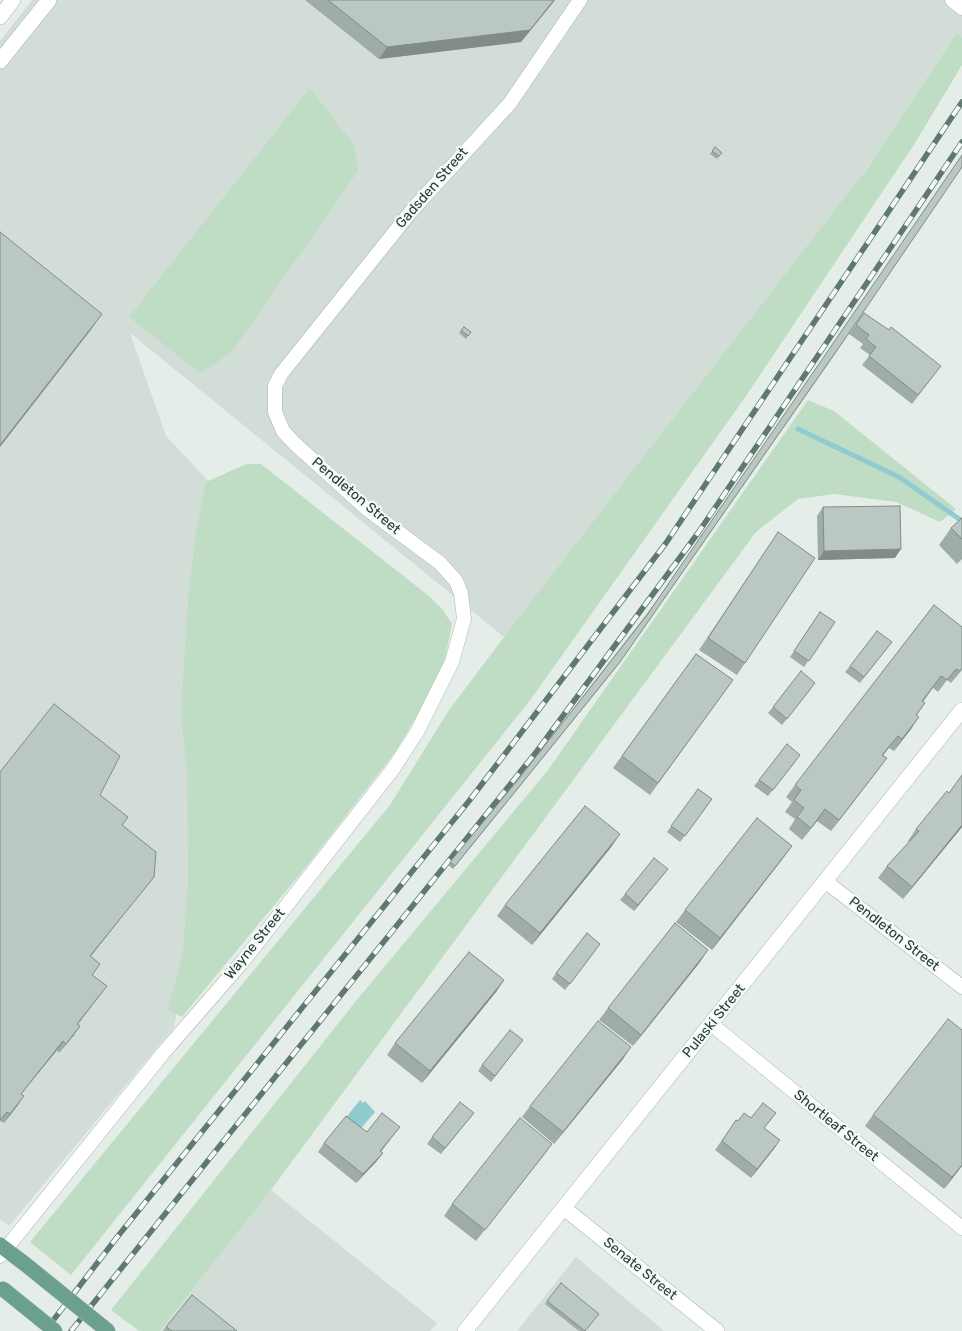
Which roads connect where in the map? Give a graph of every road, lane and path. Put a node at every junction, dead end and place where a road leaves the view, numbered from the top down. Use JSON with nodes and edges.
{"nodes":[{"id":1,"x":13,"y":0,"type":"edge"},
{"id":2,"x":49,"y":0,"type":"edge"},
{"id":3,"x":580,"y":0,"type":"edge"},
{"id":4,"x":952,"y":0,"type":"edge"},
{"id":5,"x":962,"y":8,"type":"edge"},
{"id":6,"x":0,"y":17,"type":"edge"},
{"id":7,"x":0,"y":61,"type":"edge"},
{"id":8,"x":281,"y":374,"type":"joint"},
{"id":9,"x":464,"y":607,"type":"joint"},
{"id":10,"x":962,"y":710,"type":"edge"},
{"id":11,"x":825,"y":881,"type":"junction"},
{"id":12,"x":962,"y":987,"type":"edge"},
{"id":13,"x":711,"y":1024,"type":"junction"},
{"id":14,"x":564,"y":1208,"type":"junction"},
{"id":15,"x":962,"y":1228,"type":"edge"},
{"id":16,"x":2,"y":1250,"type":"edge"},
{"id":17,"x":2,"y":1288,"type":"edge"},
{"id":18,"x":55,"y":1331,"type":"edge"},
{"id":19,"x":108,"y":1331,"type":"edge"},
{"id":20,"x":466,"y":1331,"type":"edge"},
{"id":21,"x":717,"y":1331,"type":"edge"}],
"edges":[{"from":1,"to":6,"type":"street"},
{"from":2,"to":7,"type":"street"},
{"from":3,"to":8,"type":"street","name":"Gadsden Street"},
{"from":4,"to":5,"type":"street"},
{"from":8,"to":9,"type":"street","name":"Pendleton Street"},
{"from":9,"to":16,"type":"street","name":"Wayne Street"},
{"from":10,"to":11,"type":"street","name":"Pulaski Street"},
{"from":11,"to":12,"type":"street","name":"Pendleton Street"},
{"from":11,"to":13,"type":"street","name":"Pulaski Street"},
{"from":13,"to":14,"type":"street","name":"Pulaski Street"},
{"from":13,"to":15,"type":"street","name":"Shortleaf Street"},
{"from":14,"to":20,"type":"street","name":"Pulaski Street"},
{"from":14,"to":21,"type":"street","name":"Senate Street"},
{"from":16,"to":19,"type":"main road","bridge":true},
{"from":17,"to":18,"type":"main road","bridge":true}]}
